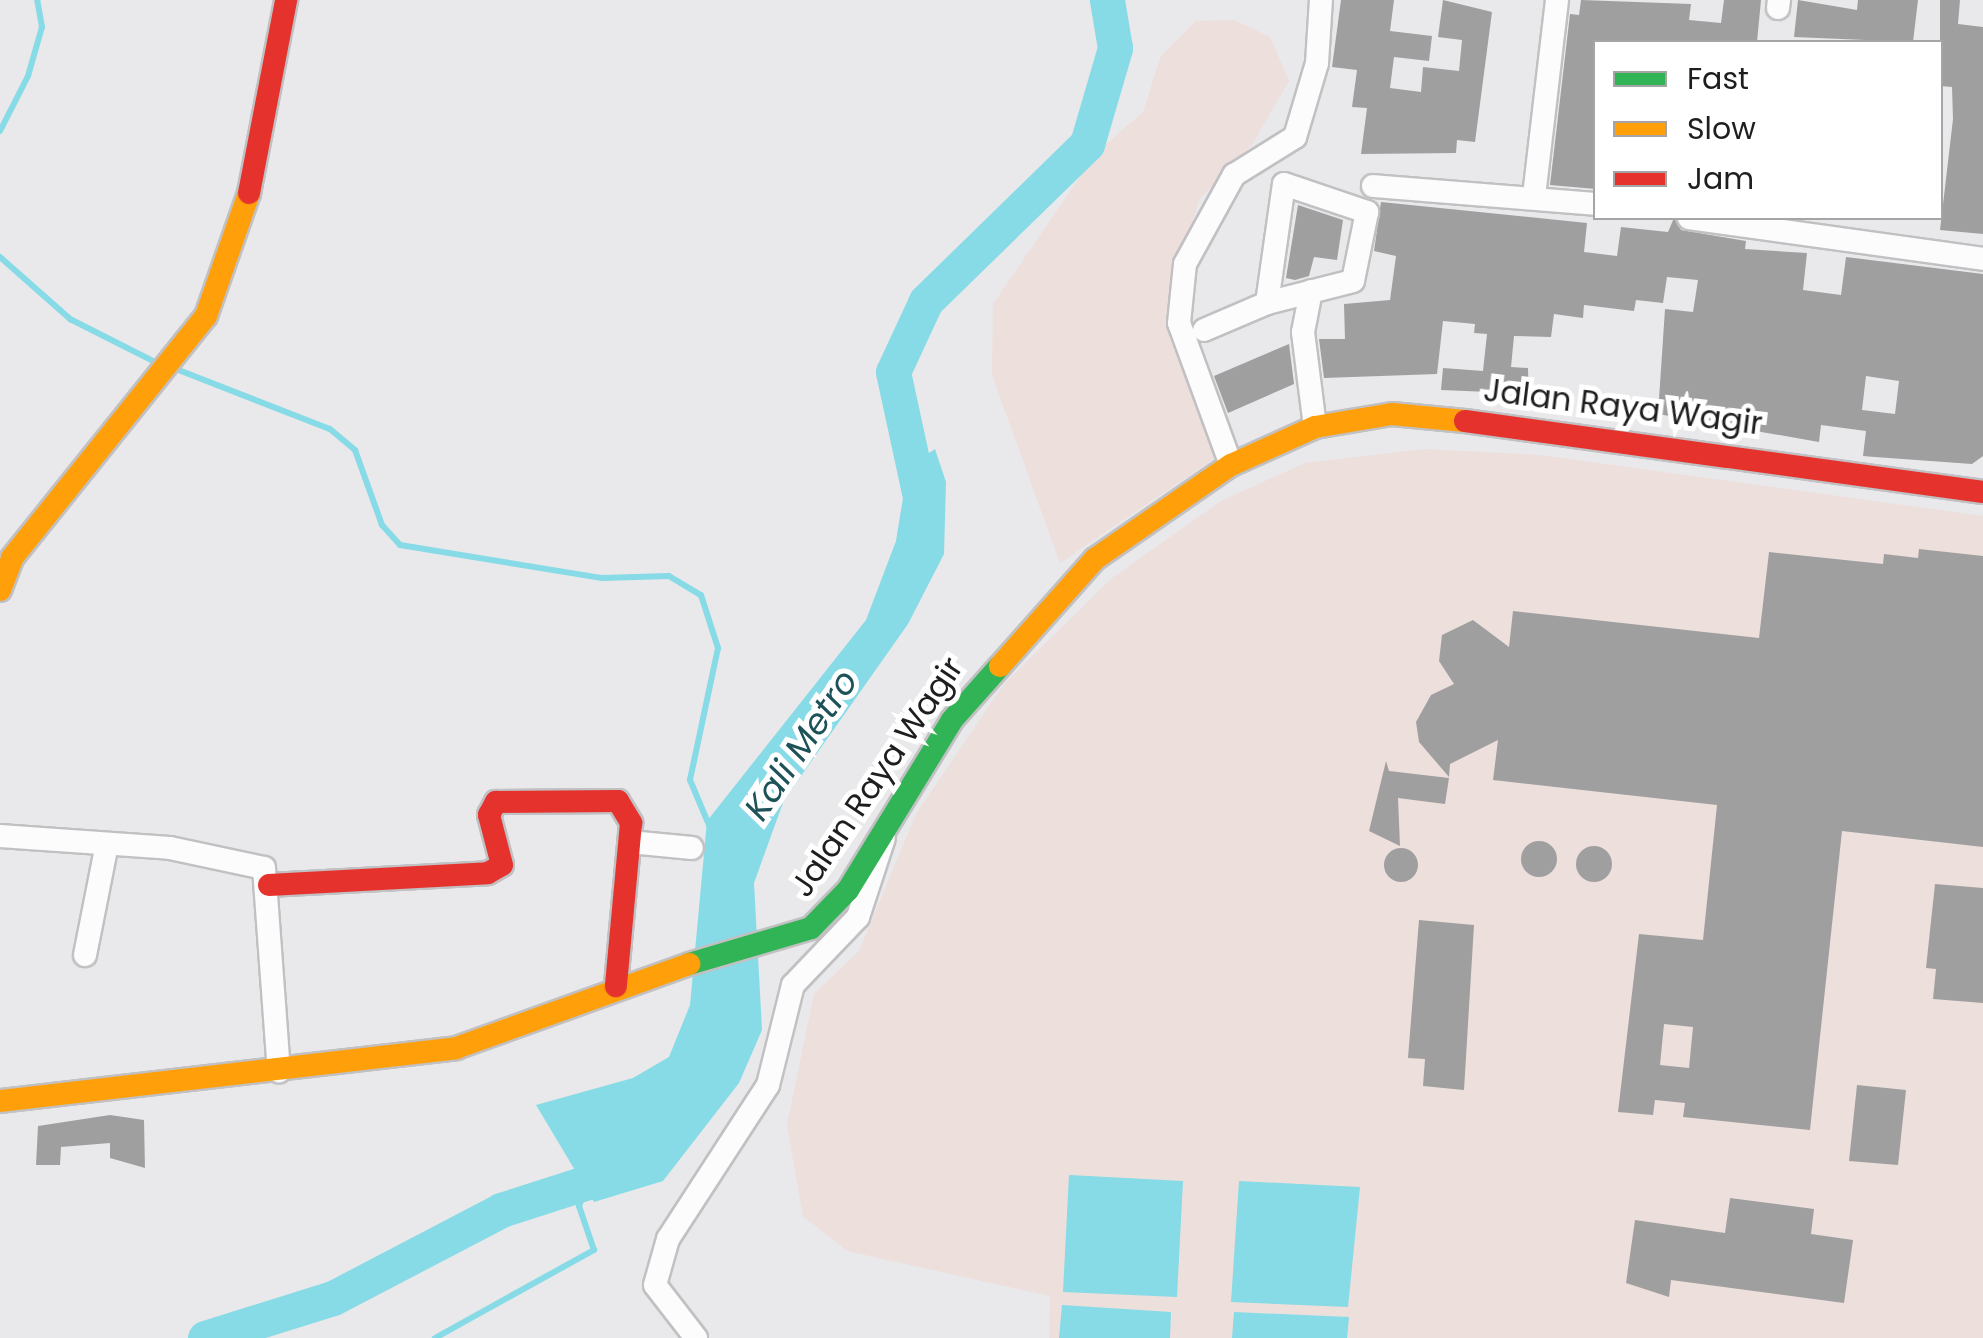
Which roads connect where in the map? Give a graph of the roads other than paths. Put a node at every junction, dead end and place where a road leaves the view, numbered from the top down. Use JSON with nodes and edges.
{"nodes":[{"id":1,"x":286,"y":0,"type":"edge"},
{"id":2,"x":1321,"y":0,"type":"edge"},
{"id":3,"x":1556,"y":0,"type":"edge"},
{"id":4,"x":1374,"y":186,"type":"dead end"},
{"id":5,"x":1534,"y":196,"type":"junction"},
{"id":6,"x":1593,"y":204,"type":"edge"},
{"id":7,"x":1704,"y":220,"type":"edge"},
{"id":8,"x":1983,"y":258,"type":"edge"},
{"id":9,"x":1312,"y":291,"type":"junction"},
{"id":10,"x":1276,"y":300,"type":"junction"},
{"id":11,"x":1204,"y":330,"type":"dead end"},
{"id":12,"x":1303,"y":332,"type":"junction"},
{"id":13,"x":1315,"y":427,"type":"junction"},
{"id":14,"x":1232,"y":464,"type":"junction"},
{"id":15,"x":1983,"y":492,"type":"edge"},
{"id":16,"x":0,"y":590,"type":"edge"},
{"id":17,"x":886,"y":826,"type":"junction"},
{"id":18,"x":0,"y":836,"type":"edge"},
{"id":19,"x":630,"y":842,"type":"junction"},
{"id":20,"x":108,"y":844,"type":"junction"},
{"id":21,"x":692,"y":848,"type":"dead end"},
{"id":22,"x":269,"y":885,"type":"junction"},
{"id":23,"x":85,"y":955,"type":"dead end"},
{"id":24,"x":616,"y":986,"type":"junction"},
{"id":25,"x":279,"y":1070,"type":"junction"},
{"id":26,"x":0,"y":1101,"type":"edge"},
{"id":27,"x":696,"y":1338,"type":"edge"}],
"edges":[{"from":1,"to":16,"type":"main road"},
{"from":2,"to":14,"type":"street"},
{"from":3,"to":5,"type":"street"},
{"from":4,"to":5,"type":"street"},
{"from":5,"to":6,"type":"street"},
{"from":7,"to":8,"type":"street"},
{"from":9,"to":10,"type":"street"},
{"from":9,"to":10,"type":"street"},
{"from":9,"to":12,"type":"street"},
{"from":10,"to":11,"type":"street"},
{"from":10,"to":12,"type":"street"},
{"from":12,"to":13,"type":"street"},
{"from":13,"to":14,"type":"main road","name":"Jalan Raya Wagir"},
{"from":13,"to":15,"type":"main road","name":"Jalan Raya Wagir"},
{"from":14,"to":17,"type":"main road","name":"Jalan Raya Wagir"},
{"from":17,"to":24,"type":"main road","name":"Jalan Raya Wagir"},
{"from":17,"to":27,"type":"street"},
{"from":18,"to":20,"type":"street"},
{"from":19,"to":21,"type":"street"},
{"from":19,"to":22,"type":"main road"},
{"from":19,"to":24,"type":"main road"},
{"from":20,"to":22,"type":"street"},
{"from":20,"to":23,"type":"street"},
{"from":22,"to":25,"type":"street"},
{"from":24,"to":25,"type":"main road","name":"Jalan Raya Wagir"},
{"from":25,"to":26,"type":"main road","name":"Jalan Raya Wagir"}]}
